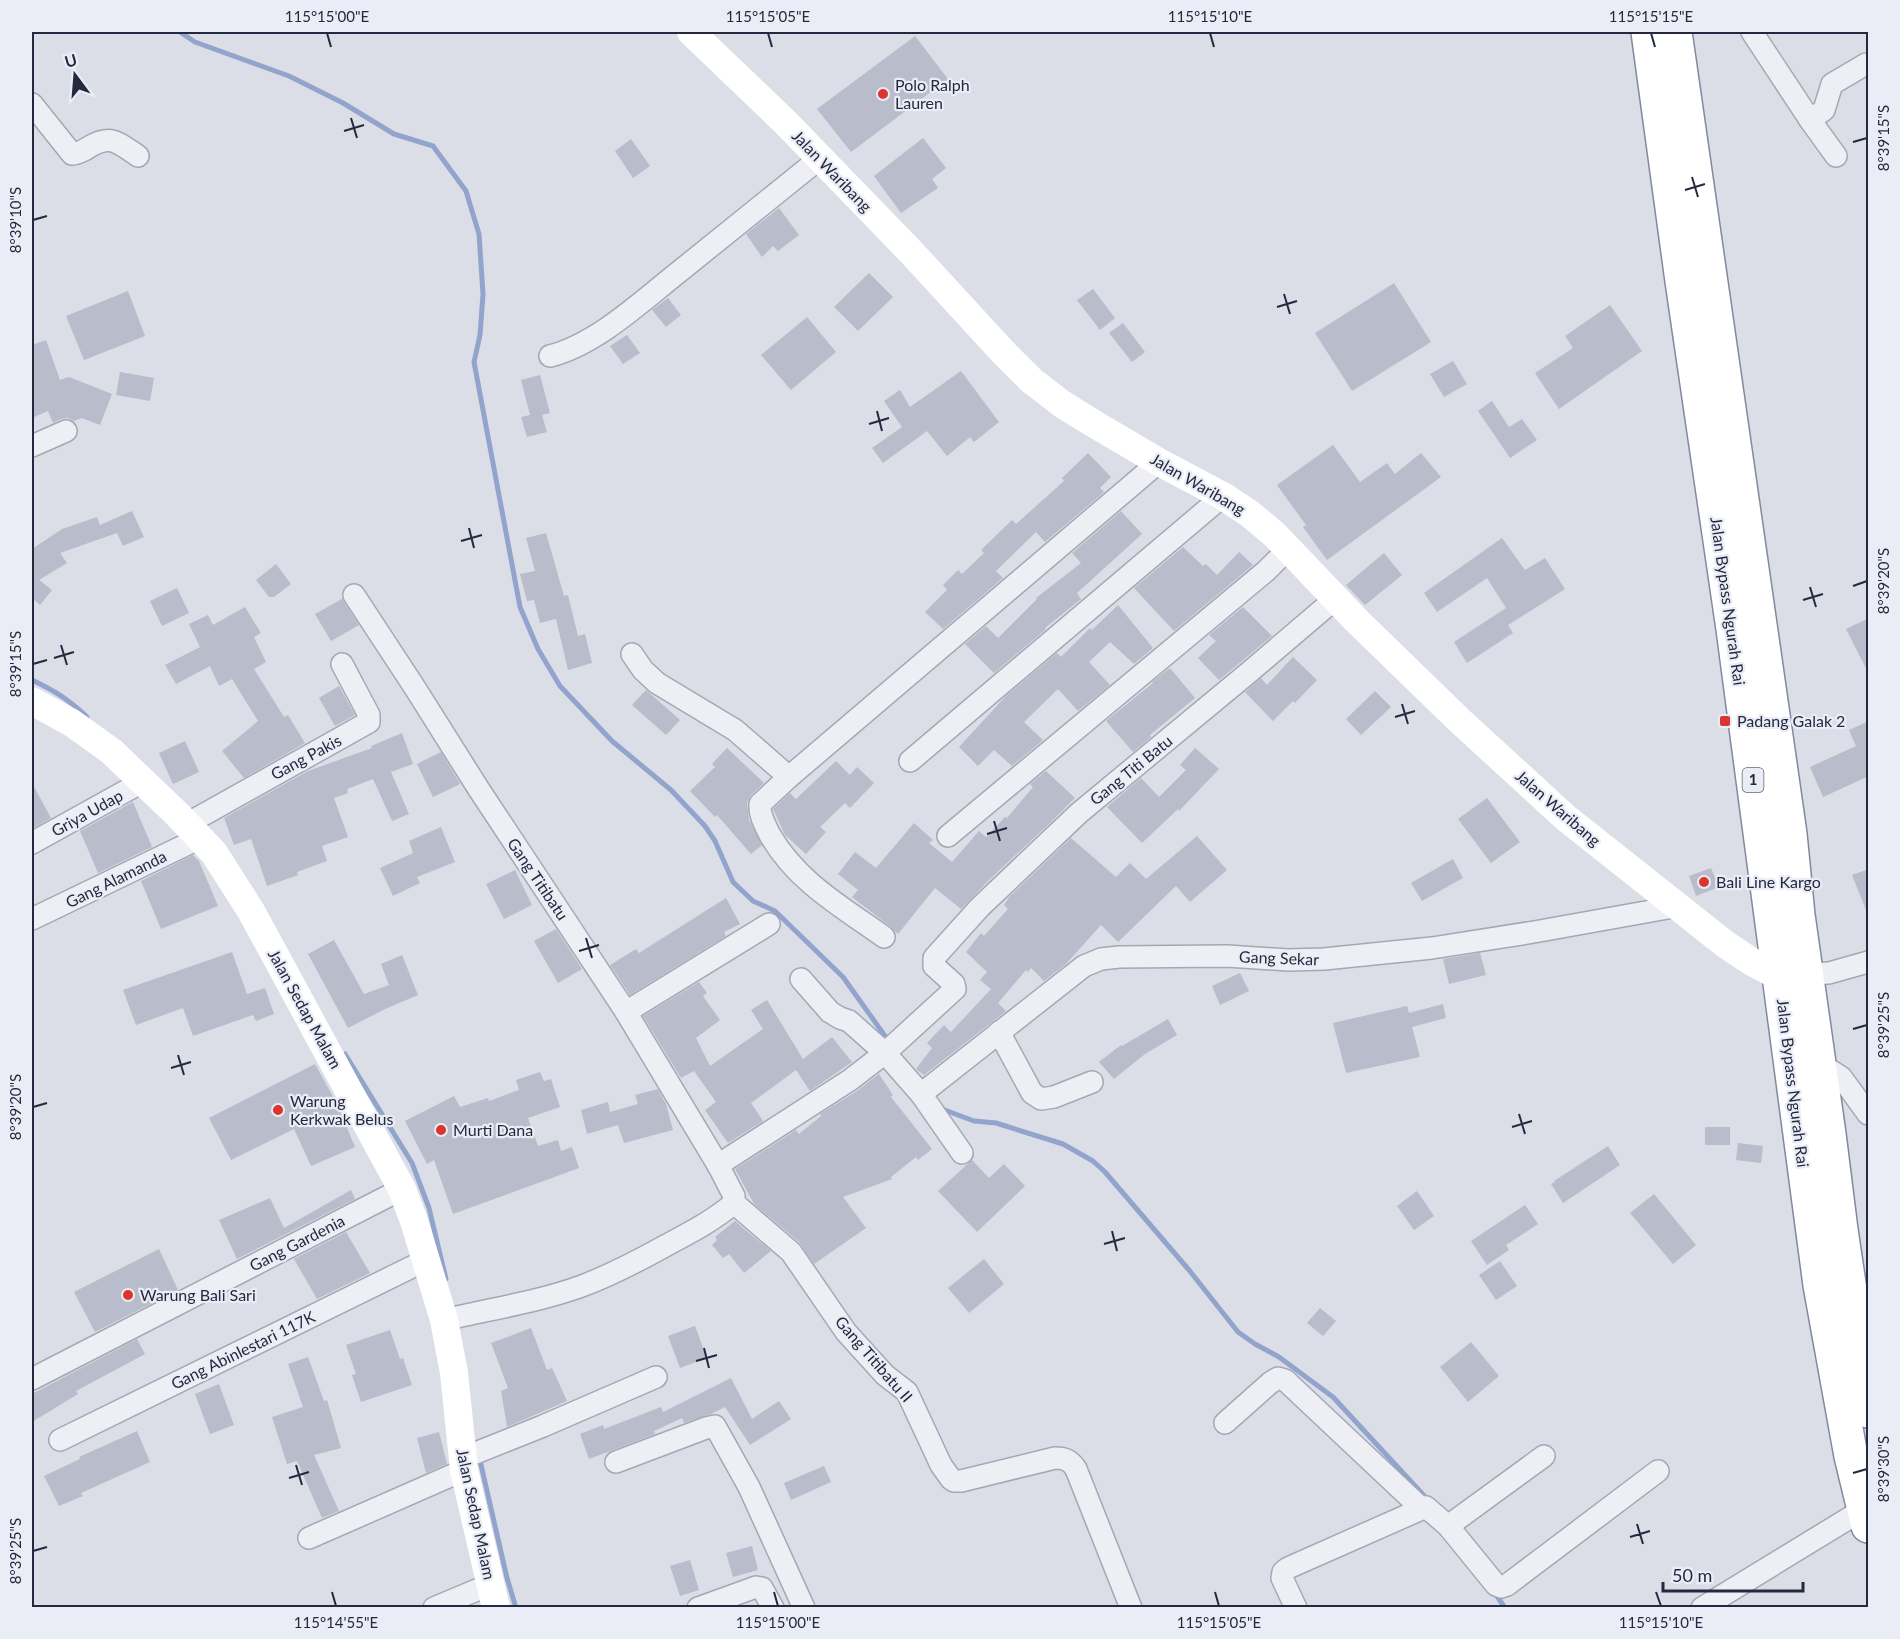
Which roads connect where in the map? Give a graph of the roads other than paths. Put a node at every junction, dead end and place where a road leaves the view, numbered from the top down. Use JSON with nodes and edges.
{"nodes":[{"id":1,"x":691,"y":32,"type":"edge"},
{"id":2,"x":1648,"y":32,"type":"edge"},
{"id":3,"x":1675,"y":32,"type":"edge"},
{"id":4,"x":1752,"y":32,"type":"edge"},
{"id":5,"x":1866,"y":64,"type":"dead end"},
{"id":6,"x":32,"y":104,"type":"edge"},
{"id":7,"x":1809,"y":120,"type":"junction"},
{"id":8,"x":138,"y":156,"type":"dead end"},
{"id":9,"x":1836,"y":156,"type":"dead end"},
{"id":10,"x":819,"y":159,"type":"junction"},
{"id":11,"x":550,"y":356,"type":"dead end"},
{"id":12,"x":66,"y":431,"type":"dead end"},
{"id":13,"x":32,"y":446,"type":"edge"},
{"id":14,"x":1159,"y":462,"type":"junction"},
{"id":15,"x":1223,"y":496,"type":"junction"},
{"id":16,"x":1288,"y":549,"type":"junction"},
{"id":17,"x":354,"y":595,"type":"dead end"},
{"id":18,"x":1335,"y":599,"type":"junction"},
{"id":19,"x":632,"y":654,"type":"dead end"},
{"id":20,"x":342,"y":664,"type":"dead end"},
{"id":21,"x":34,"y":706,"type":"edge"},
{"id":22,"x":910,"y":761,"type":"dead end"},
{"id":23,"x":789,"y":777,"type":"junction"},
{"id":24,"x":142,"y":782,"type":"junction"},
{"id":25,"x":194,"y":825,"type":"junction"},
{"id":26,"x":948,"y":836,"type":"dead end"},
{"id":27,"x":32,"y":843,"type":"edge"},
{"id":28,"x":1679,"y":906,"type":"junction"},
{"id":29,"x":32,"y":919,"type":"edge"},
{"id":30,"x":769,"y":924,"type":"dead end"},
{"id":31,"x":884,"y":937,"type":"dead end"},
{"id":32,"x":1869,"y":962,"type":"edge"},
{"id":33,"x":1793,"y":975,"type":"junction"},
{"id":34,"x":801,"y":979,"type":"dead end"},
{"id":35,"x":626,"y":1012,"type":"junction"},
{"id":36,"x":999,"y":1032,"type":"junction"},
{"id":37,"x":891,"y":1048,"type":"junction"},
{"id":38,"x":1805,"y":1065,"type":"junction"},
{"id":39,"x":1092,"y":1082,"type":"dead end"},
{"id":40,"x":924,"y":1091,"type":"junction"},
{"id":41,"x":1869,"y":1114,"type":"edge"},
{"id":42,"x":962,"y":1153,"type":"dead end"},
{"id":43,"x":718,"y":1165,"type":"junction"},
{"id":44,"x":402,"y":1189,"type":"junction"},
{"id":45,"x":734,"y":1203,"type":"junction"},
{"id":46,"x":426,"y":1260,"type":"junction"},
{"id":47,"x":453,"y":1318,"type":"junction"},
{"id":48,"x":656,"y":1377,"type":"dead end"},
{"id":49,"x":32,"y":1379,"type":"edge"},
{"id":50,"x":1866,"y":1381,"type":"edge"},
{"id":51,"x":1869,"y":1411,"type":"edge"},
{"id":52,"x":1225,"y":1423,"type":"dead end"},
{"id":53,"x":60,"y":1440,"type":"dead end"},
{"id":54,"x":1544,"y":1456,"type":"dead end"},
{"id":55,"x":471,"y":1458,"type":"junction"},
{"id":56,"x":616,"y":1462,"type":"dead end"},
{"id":57,"x":1658,"y":1471,"type":"dead end"},
{"id":58,"x":1421,"y":1508,"type":"junction"},
{"id":59,"x":1866,"y":1517,"type":"edge"},
{"id":60,"x":1448,"y":1526,"type":"junction"},
{"id":61,"x":309,"y":1539,"type":"dead end"},
{"id":62,"x":493,"y":1596,"type":"edge"},
{"id":63,"x":770,"y":1603,"type":"edge"},
{"id":64,"x":434,"y":1608,"type":"edge"},
{"id":65,"x":698,"y":1608,"type":"edge"},
{"id":66,"x":804,"y":1608,"type":"edge"},
{"id":67,"x":1131,"y":1608,"type":"edge"},
{"id":68,"x":1296,"y":1608,"type":"edge"},
{"id":69,"x":1702,"y":1608,"type":"edge"}],
"edges":[{"from":1,"to":10,"type":"street","name":"Jalan Waribang"},
{"from":2,"to":33,"type":"highway","name":"Jalan Bypass Ngurah Rai","number":"1"},
{"from":3,"to":33,"type":"highway","name":"Jalan Bypass Ngurah Rai","number":"1"},
{"from":4,"to":7,"type":"street"},
{"from":5,"to":7,"type":"street"},
{"from":6,"to":8,"type":"street"},
{"from":7,"to":9,"type":"street"},
{"from":10,"to":11,"type":"street"},
{"from":10,"to":14,"type":"street","name":"Jalan Waribang"},
{"from":12,"to":13,"type":"street"},
{"from":14,"to":15,"type":"street","name":"Jalan Waribang"},
{"from":14,"to":23,"type":"street"},
{"from":15,"to":16,"type":"street","name":"Jalan Waribang"},
{"from":15,"to":22,"type":"street"},
{"from":16,"to":18,"type":"street","name":"Jalan Waribang"},
{"from":16,"to":26,"type":"street"},
{"from":17,"to":35,"type":"street","name":"Gang Titibatu"},
{"from":18,"to":28,"type":"street","name":"Jalan Waribang"},
{"from":18,"to":37,"type":"street","name":"Gang Titi Batu"},
{"from":19,"to":23,"type":"street"},
{"from":20,"to":25,"type":"street","name":"Gang Pakis"},
{"from":21,"to":24,"type":"street","name":"Jalan Sedap Malam"},
{"from":23,"to":31,"type":"street"},
{"from":24,"to":25,"type":"street","name":"Jalan Sedap Malam"},
{"from":24,"to":27,"type":"street","name":"Griya Udap"},
{"from":25,"to":29,"type":"street","name":"Gang Alamanda"},
{"from":25,"to":44,"type":"street","name":"Jalan Sedap Malam"},
{"from":28,"to":33,"type":"street","name":"Jalan Waribang"},
{"from":28,"to":36,"type":"street","name":"Gang Sekar"},
{"from":30,"to":35,"type":"street"},
{"from":32,"to":33,"type":"street"},
{"from":33,"to":38,"type":"highway","name":"Jalan Bypass Ngurah Rai","number":"1"},
{"from":34,"to":37,"type":"street"},
{"from":35,"to":43,"type":"street","name":"Gang Titibatu"},
{"from":36,"to":39,"type":"street"},
{"from":36,"to":40,"type":"street","name":"Gang Sekar"},
{"from":37,"to":40,"type":"street"},
{"from":37,"to":43,"type":"street"},
{"from":38,"to":41,"type":"street"},
{"from":38,"to":50,"type":"highway","name":"Jalan Bypass Ngurah Rai","number":"1"},
{"from":38,"to":59,"type":"highway","name":"Jalan Bypass Ngurah Rai","number":"1"},
{"from":40,"to":42,"type":"street"},
{"from":43,"to":45,"type":"street","name":"Gang Titibatu"},
{"from":44,"to":46,"type":"street","name":"Jalan Sedap Malam"},
{"from":44,"to":49,"type":"street","name":"Gang Gardenia"},
{"from":45,"to":47,"type":"street"},
{"from":45,"to":67,"type":"street","name":"Gang Titibatu II"},
{"from":46,"to":47,"type":"street","name":"Jalan Sedap Malam"},
{"from":46,"to":53,"type":"street","name":"Gang Abinlestari 117K"},
{"from":47,"to":55,"type":"street","name":"Jalan Sedap Malam"},
{"from":48,"to":55,"type":"street"},
{"from":50,"to":51,"type":"highway","name":"Jalan Bypass Ngurah Rai","number":"1"},
{"from":52,"to":58,"type":"street"},
{"from":54,"to":60,"type":"street"},
{"from":55,"to":61,"type":"street"},
{"from":55,"to":62,"type":"street","name":"Jalan Sedap Malam"},
{"from":56,"to":66,"type":"street"},
{"from":57,"to":60,"type":"street"},
{"from":58,"to":60,"type":"street"},
{"from":58,"to":68,"type":"street"},
{"from":59,"to":69,"type":"street"},
{"from":62,"to":64,"type":"street"},
{"from":63,"to":65,"type":"street"}]}
